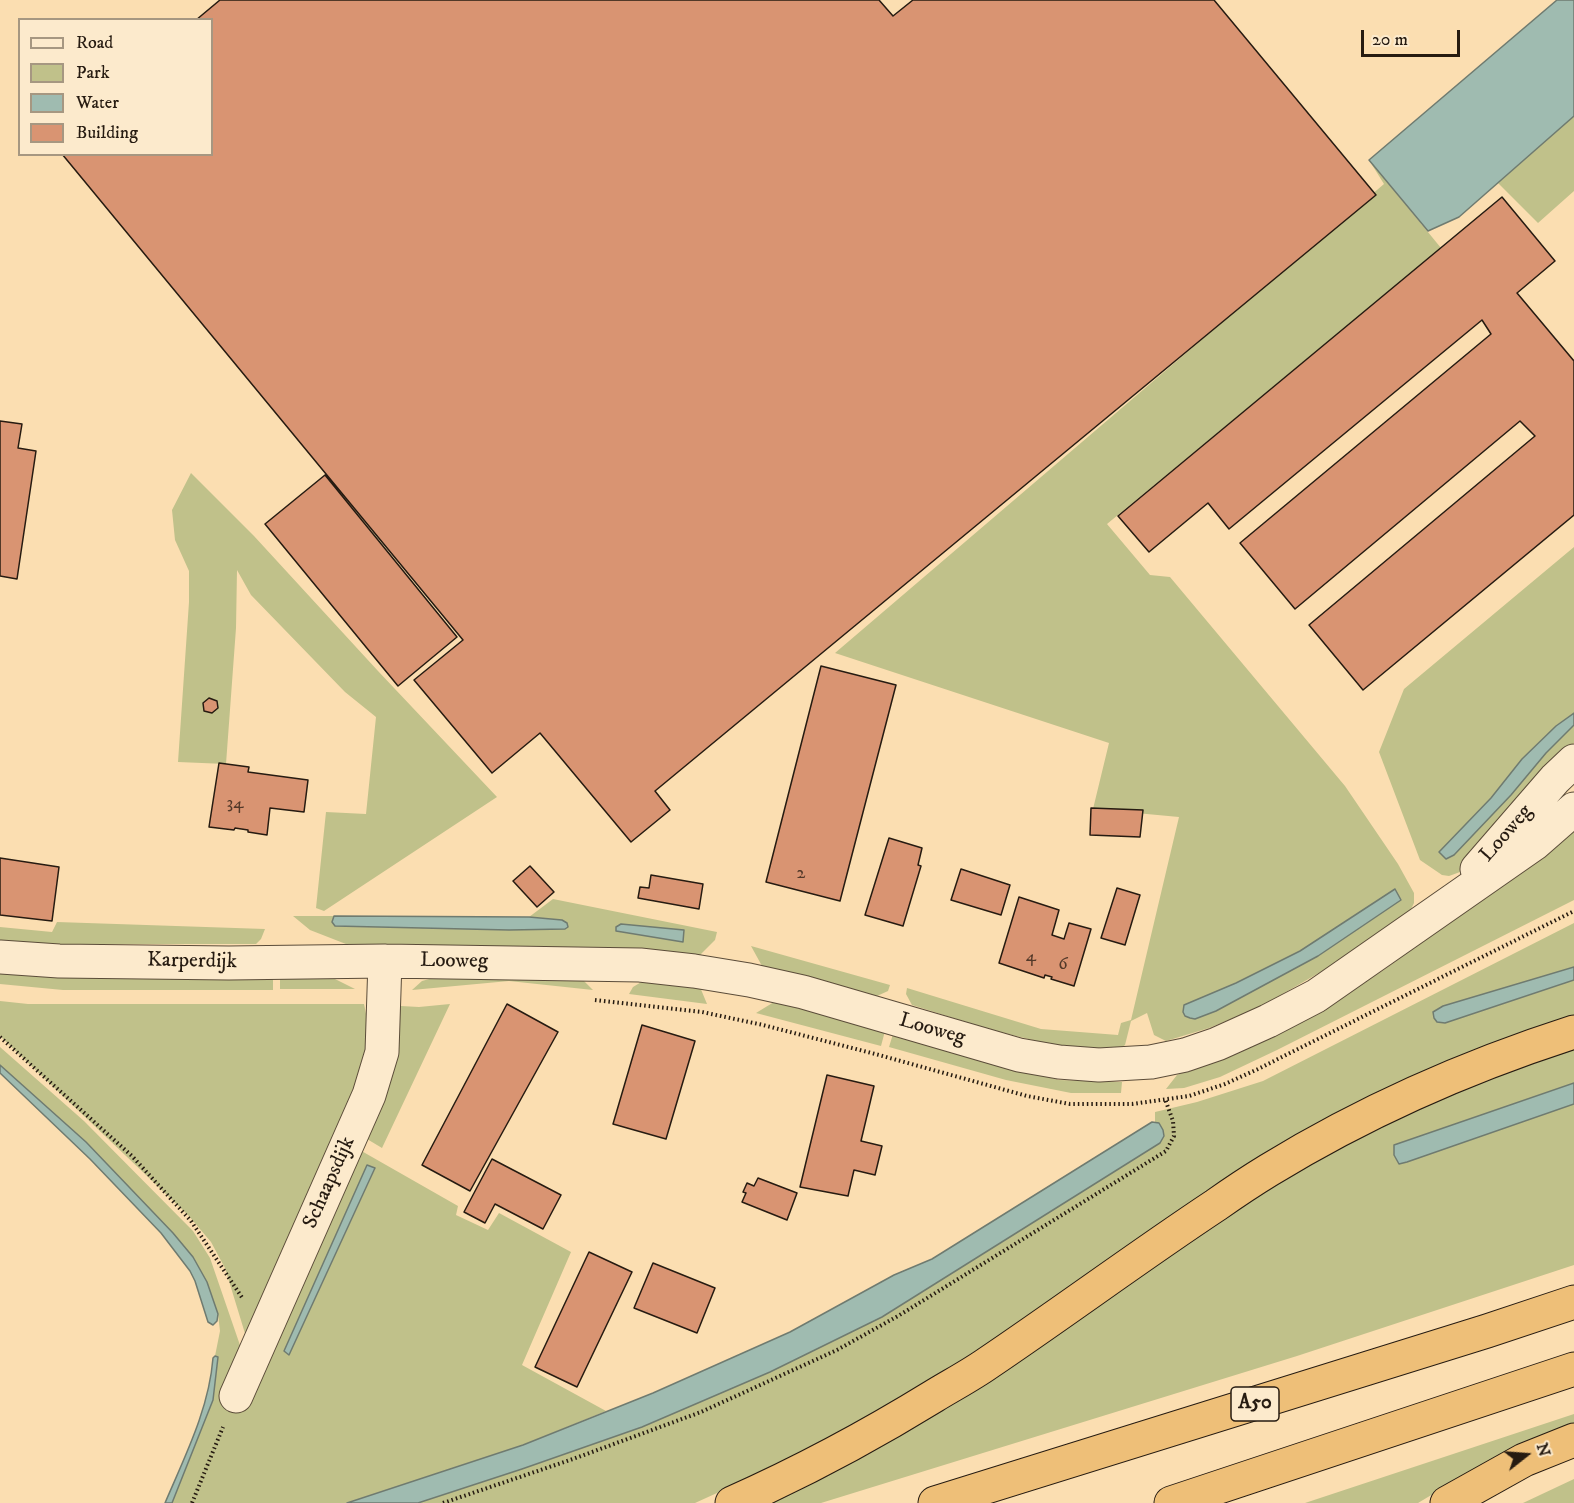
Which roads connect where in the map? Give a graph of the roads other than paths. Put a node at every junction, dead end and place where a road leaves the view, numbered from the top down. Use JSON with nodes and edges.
{"nodes":[{"id":1,"x":1574,"y":761,"type":"edge"},
{"id":2,"x":1574,"y":809,"type":"edge"},
{"id":3,"x":1441,"y":908,"type":"junction"},
{"id":4,"x":0,"y":957,"type":"edge"},
{"id":5,"x":385,"y":961,"type":"junction"},
{"id":6,"x":1574,"y":1032,"type":"edge"},
{"id":7,"x":1574,"y":1302,"type":"edge"},
{"id":8,"x":1574,"y":1369,"type":"edge"},
{"id":9,"x":236,"y":1396,"type":"road end"},
{"id":10,"x":1574,"y":1440,"type":"edge"},
{"id":11,"x":732,"y":1503,"type":"edge"},
{"id":12,"x":935,"y":1503,"type":"edge"},
{"id":13,"x":1171,"y":1503,"type":"edge"},
{"id":14,"x":1448,"y":1503,"type":"edge"}],
"edges":[{"from":1,"to":3,"type":"street","name":"Looweg"},
{"from":2,"to":3,"type":"street","name":"Looweg"},
{"from":3,"to":5,"type":"street","name":"Looweg"},
{"from":4,"to":5,"type":"street","name":"Karperdijk"},
{"from":5,"to":9,"type":"street","name":"Schaapsdijk"},
{"from":6,"to":11,"type":"highway"},
{"from":7,"to":12,"type":"highway","number":"A50"},
{"from":8,"to":13,"type":"highway"},
{"from":10,"to":14,"type":"highway"}]}
